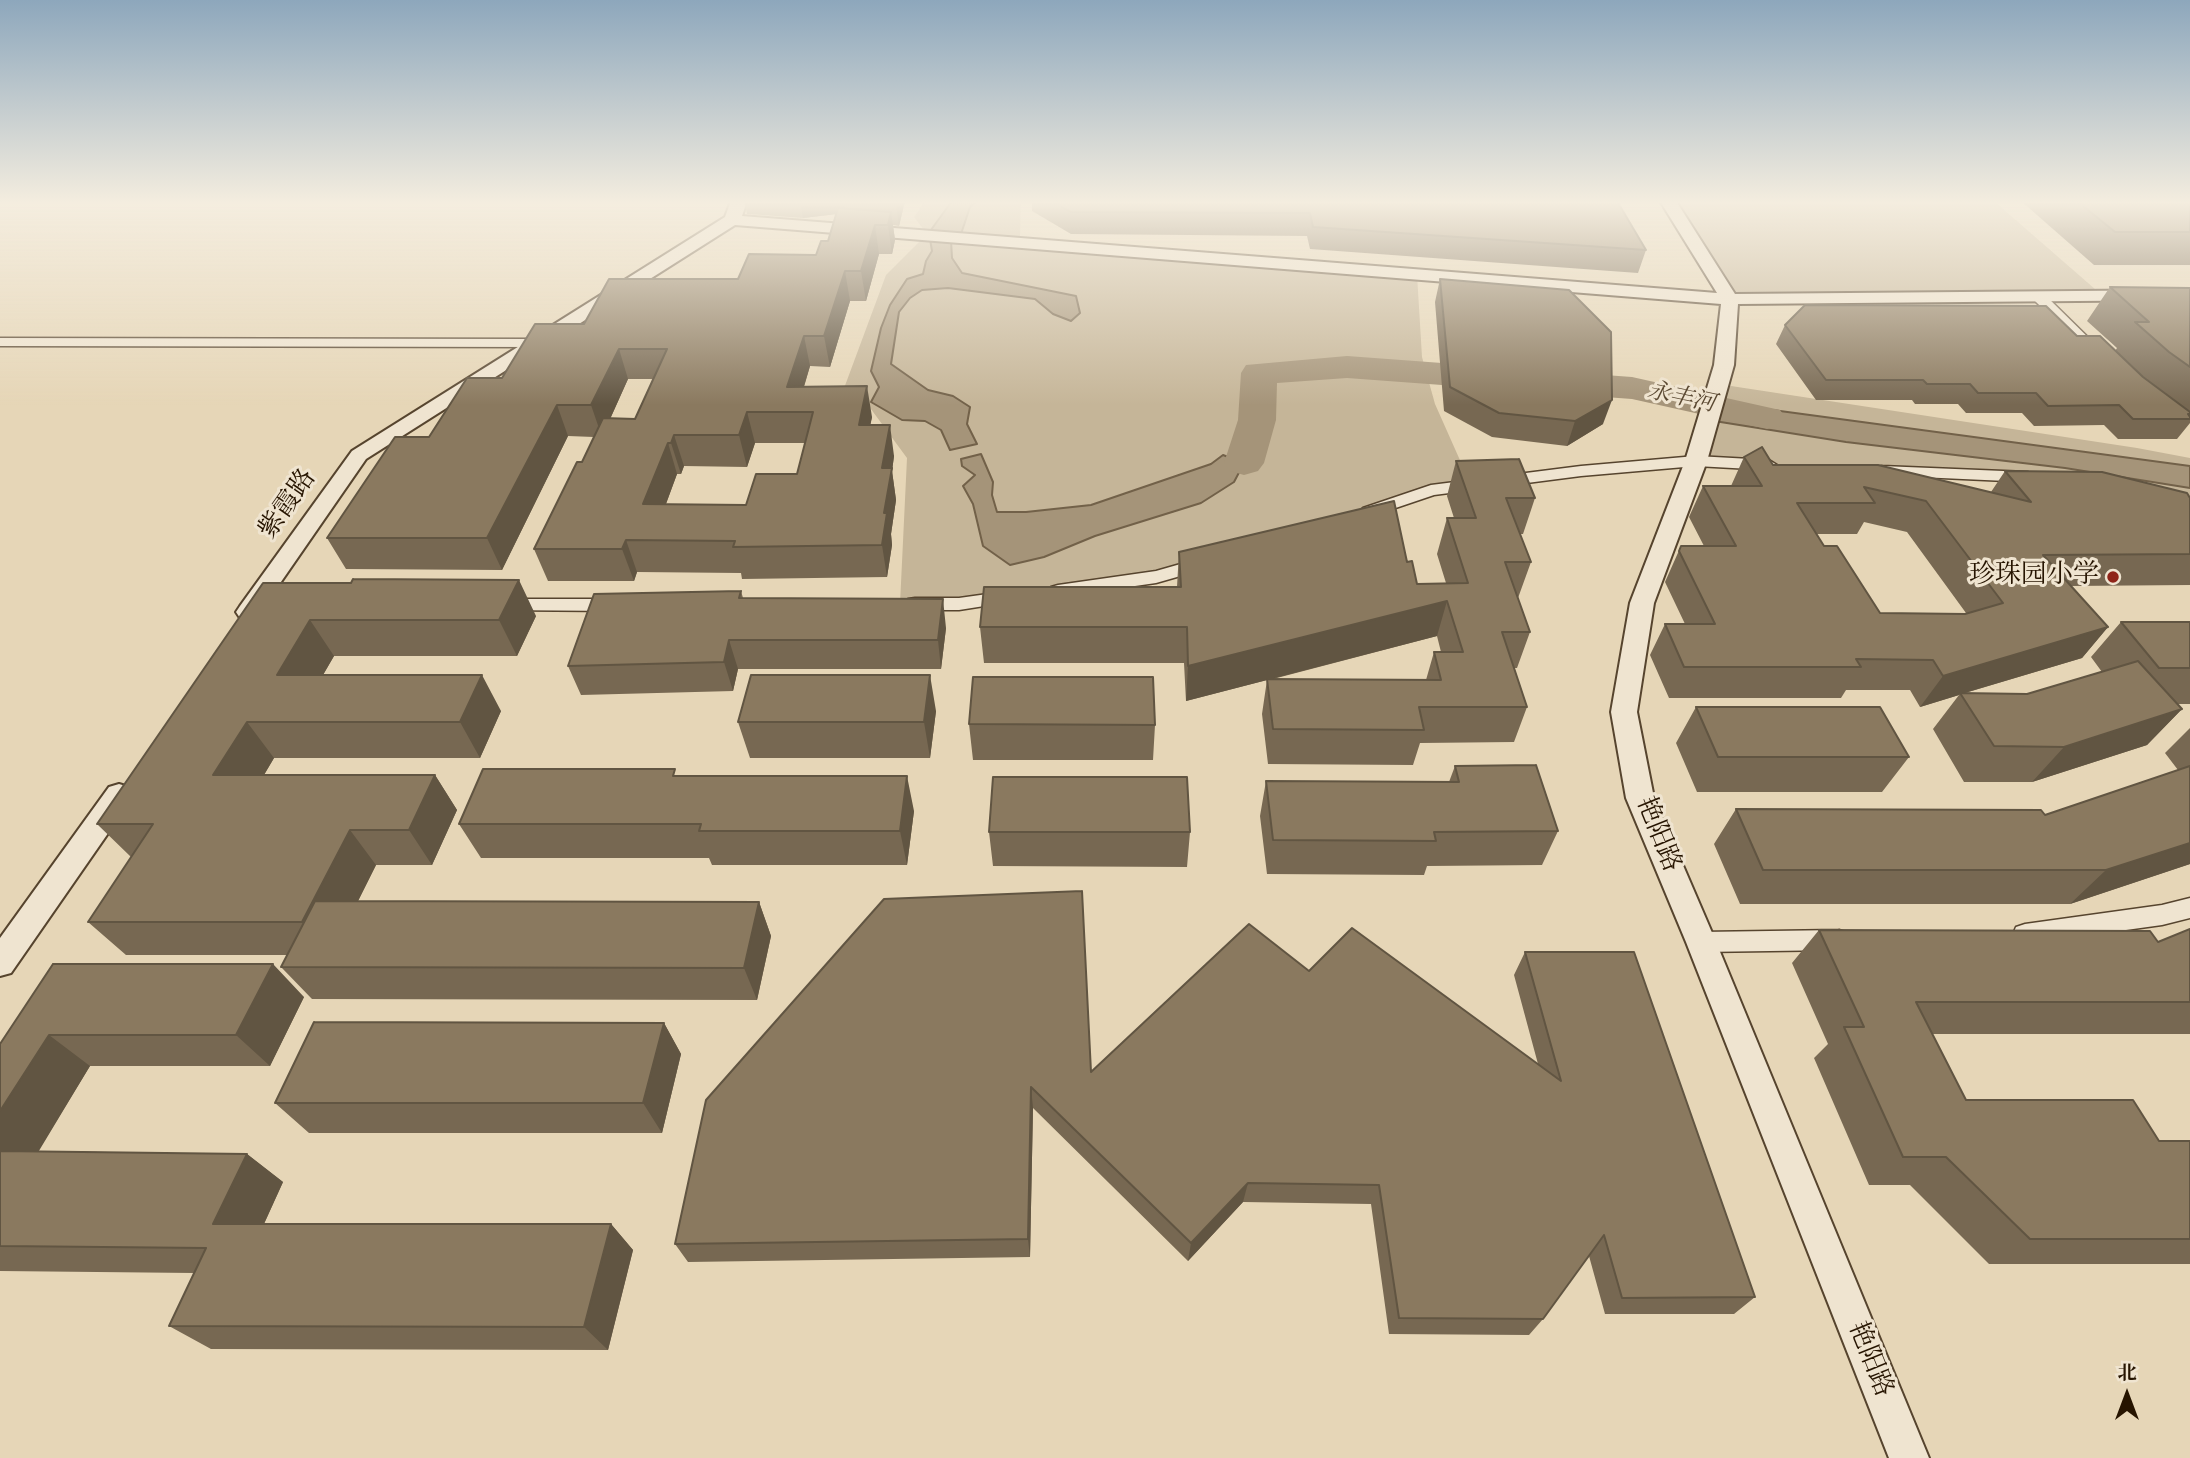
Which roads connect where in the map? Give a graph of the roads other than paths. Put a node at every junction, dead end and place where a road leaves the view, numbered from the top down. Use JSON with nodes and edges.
{"nodes":[{"id":1,"x":649,"y":269,"type":"edge"},
{"id":2,"x":1391,"y":269,"type":"edge"},
{"id":3,"x":1711,"y":269,"type":"edge"},
{"id":4,"x":2190,"y":296,"type":"edge"},
{"id":5,"x":2039,"y":297,"type":"junction"},
{"id":6,"x":1730,"y":299,"type":"junction"},
{"id":7,"x":540,"y":343,"type":"junction"},
{"id":8,"x":4,"y":345,"type":"edge"},
{"id":9,"x":2107,"y":364,"type":"edge"},
{"id":10,"x":1696,"y":461,"type":"junction"},
{"id":11,"x":1788,"y":466,"type":"edge"},
{"id":12,"x":1867,"y":471,"type":"edge"},
{"id":13,"x":2041,"y":478,"type":"edge"},
{"id":14,"x":1355,"y":517,"type":"edge"},
{"id":15,"x":1220,"y":559,"type":"edge"},
{"id":16,"x":257,"y":600,"type":"junction"},
{"id":17,"x":284,"y":601,"type":"edge"},
{"id":18,"x":900,"y":604,"type":"edge"},
{"id":19,"x":490,"y":605,"type":"edge"},
{"id":20,"x":629,"y":605,"type":"edge"},
{"id":21,"x":232,"y":634,"type":"edge"},
{"id":22,"x":128,"y":782,"type":"edge"},
{"id":23,"x":2190,"y":908,"type":"edge"},
{"id":24,"x":2007,"y":937,"type":"edge"},
{"id":25,"x":1868,"y":940,"type":"edge"},
{"id":26,"x":1701,"y":942,"type":"junction"},
{"id":27,"x":0,"y":963,"type":"edge"},
{"id":28,"x":1909,"y":1458,"type":"edge"}],
"edges":[{"from":1,"to":7,"type":"street","name":"紫霞路"},
{"from":2,"to":6,"type":"street"},
{"from":3,"to":6,"type":"street"},
{"from":4,"to":5,"type":"street"},
{"from":5,"to":6,"type":"street"},
{"from":5,"to":9,"type":"street"},
{"from":6,"to":10,"type":"street","name":"艳阳路"},
{"from":7,"to":8,"type":"street"},
{"from":7,"to":16,"type":"street","name":"紫霞路"},
{"from":10,"to":11,"type":"street"},
{"from":10,"to":14,"type":"street"},
{"from":10,"to":26,"type":"street","name":"艳阳路"},
{"from":12,"to":13,"type":"street"},
{"from":15,"to":18,"type":"street"},
{"from":16,"to":17,"type":"street"},
{"from":16,"to":21,"type":"street","name":"紫霞路"},
{"from":19,"to":20,"type":"street"},
{"from":22,"to":27,"type":"street"},
{"from":23,"to":24,"type":"street"},
{"from":25,"to":26,"type":"street"},
{"from":26,"to":28,"type":"street","name":"艳阳路"}]}
